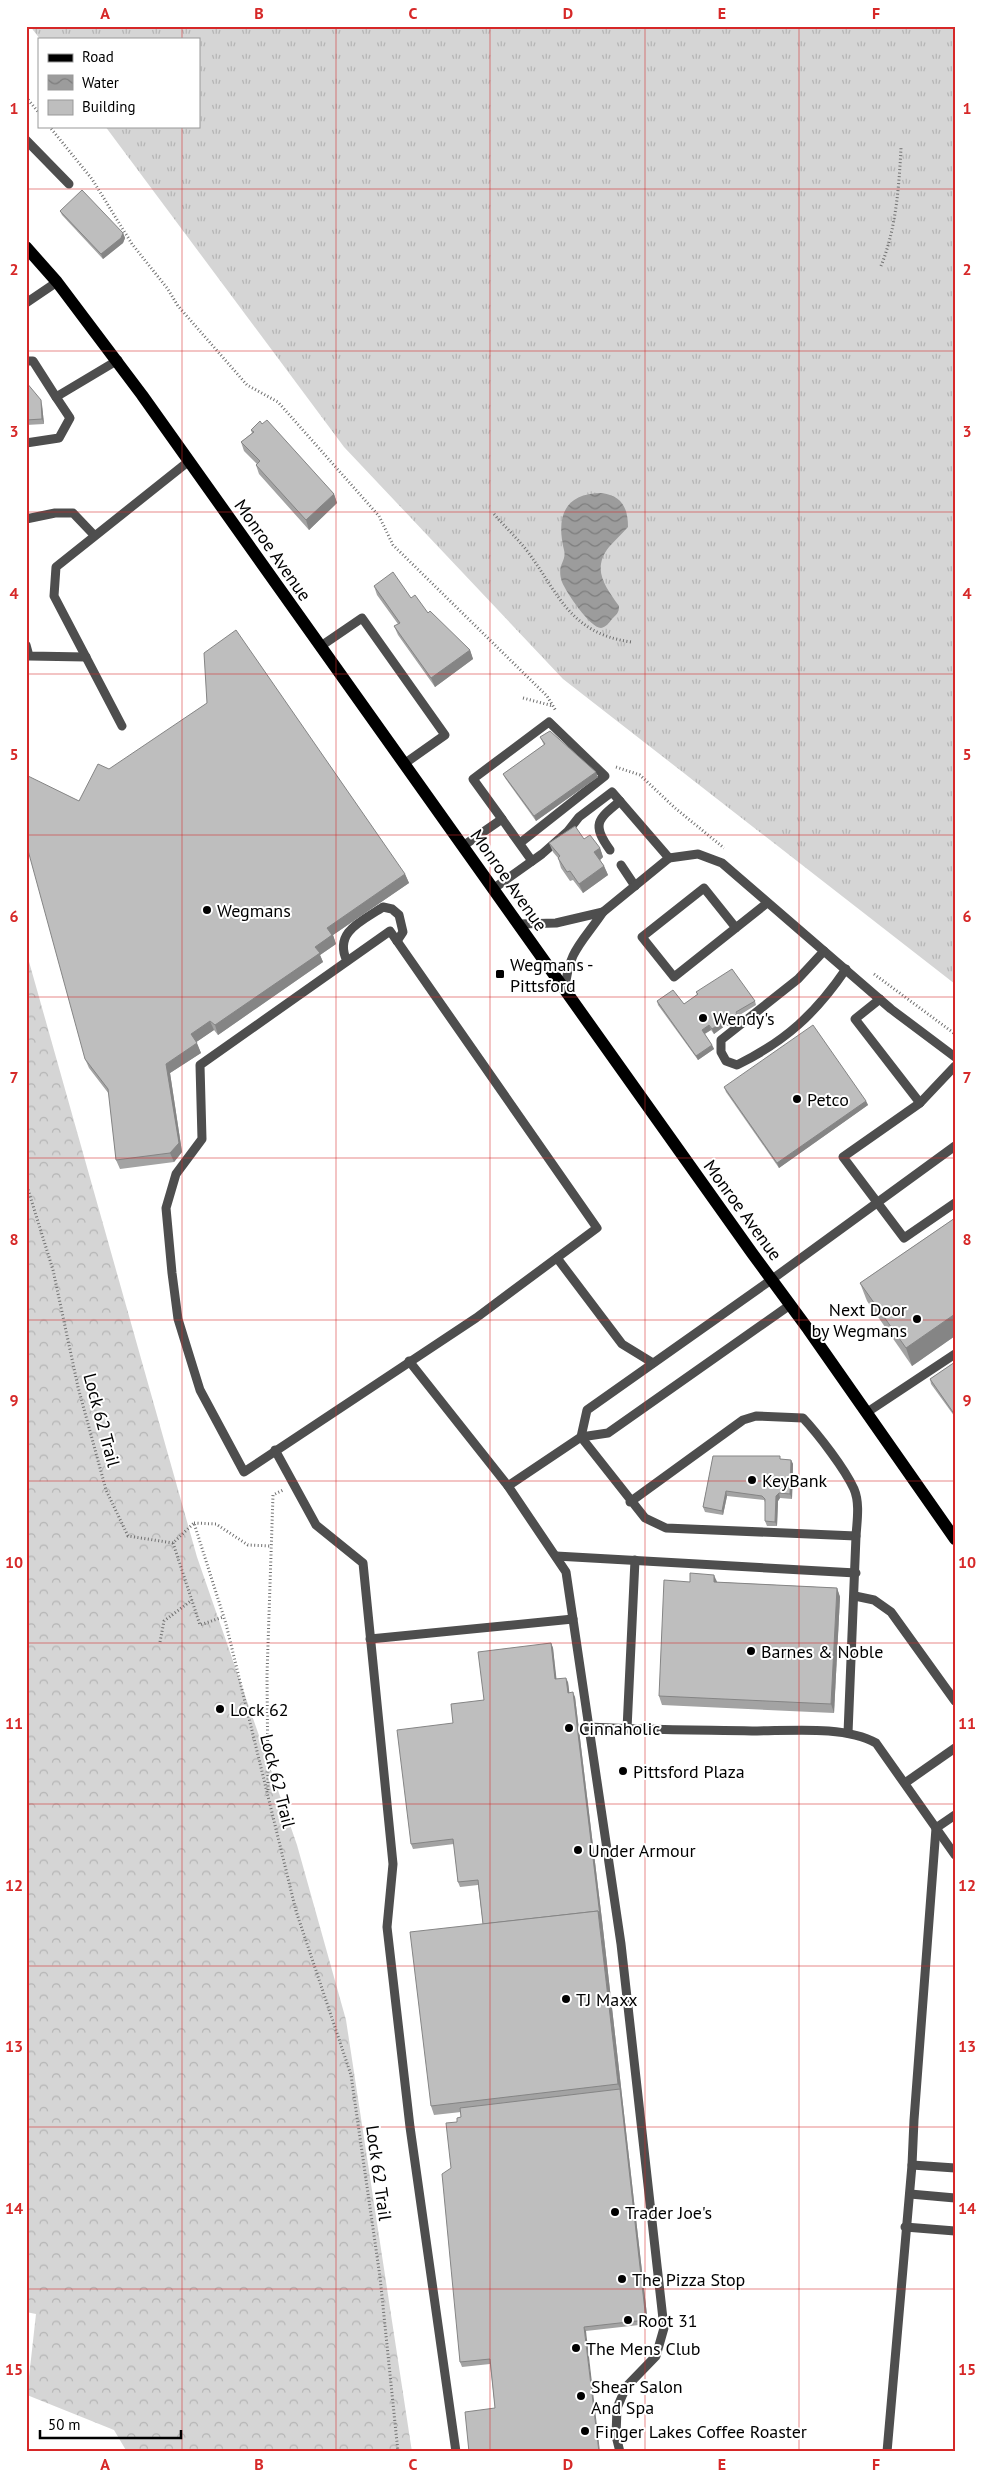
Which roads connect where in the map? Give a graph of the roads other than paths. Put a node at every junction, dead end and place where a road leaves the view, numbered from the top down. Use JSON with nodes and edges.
{"nodes":[{"id":1,"x":26,"y":140,"type":"edge"},
{"id":2,"x":69,"y":184,"type":"dead end"},
{"id":3,"x":26,"y":247,"type":"edge"},
{"id":4,"x":57,"y":282,"type":"junction"},
{"id":5,"x":26,"y":303,"type":"edge"},
{"id":6,"x":118,"y":360,"type":"junction"},
{"id":7,"x":26,"y":361,"type":"edge"},
{"id":8,"x":56,"y":397,"type":"junction"},
{"id":9,"x":26,"y":444,"type":"edge"},
{"id":10,"x":189,"y":461,"type":"junction"},
{"id":11,"x":26,"y":519,"type":"edge"},
{"id":12,"x":94,"y":535,"type":"junction"},
{"id":13,"x":26,"y":646,"type":"edge"},
{"id":14,"x":321,"y":646,"type":"junction"},
{"id":15,"x":86,"y":657,"type":"junction"},
{"id":16,"x":122,"y":726,"type":"dead end"},
{"id":17,"x":404,"y":764,"type":"junction"},
{"id":18,"x":620,"y":801,"type":"junction"},
{"id":19,"x":502,"y":819,"type":"junction"},
{"id":20,"x":520,"y":843,"type":"junction"},
{"id":21,"x":463,"y":846,"type":"junction"},
{"id":22,"x":610,"y":850,"type":"dead end"},
{"id":23,"x":669,"y":858,"type":"junction"},
{"id":24,"x":532,"y":861,"type":"junction"},
{"id":25,"x":621,"y":865,"type":"dead end"},
{"id":26,"x":635,"y":886,"type":"junction"},
{"id":27,"x":493,"y":889,"type":"junction"},
{"id":28,"x":767,"y":903,"type":"junction"},
{"id":29,"x":603,"y":912,"type":"junction"},
{"id":30,"x":519,"y":924,"type":"junction"},
{"id":31,"x":736,"y":928,"type":"junction"},
{"id":32,"x":397,"y":941,"type":"junction"},
{"id":33,"x":824,"y":951,"type":"junction"},
{"id":34,"x":347,"y":961,"type":"junction"},
{"id":35,"x":846,"y":969,"type":"junction"},
{"id":36,"x":565,"y":990,"type":"junction"},
{"id":37,"x":880,"y":999,"type":"junction"},
{"id":38,"x":955,"y":1057,"type":"edge"},
{"id":39,"x":955,"y":1066,"type":"edge"},
{"id":40,"x":920,"y":1103,"type":"junction"},
{"id":41,"x":955,"y":1146,"type":"edge"},
{"id":42,"x":877,"y":1203,"type":"junction"},
{"id":43,"x":955,"y":1203,"type":"edge"},
{"id":44,"x":557,"y":1258,"type":"junction"},
{"id":45,"x":772,"y":1280,"type":"junction"},
{"id":46,"x":790,"y":1305,"type":"junction"},
{"id":47,"x":955,"y":1354,"type":"edge"},
{"id":48,"x":410,"y":1361,"type":"junction"},
{"id":49,"x":653,"y":1363,"type":"junction"},
{"id":50,"x":866,"y":1412,"type":"junction"},
{"id":51,"x":581,"y":1437,"type":"junction"},
{"id":52,"x":275,"y":1450,"type":"junction"},
{"id":53,"x":508,"y":1486,"type":"junction"},
{"id":54,"x":630,"y":1502,"type":"junction"},
{"id":55,"x":856,"y":1536,"type":"junction"},
{"id":56,"x":954,"y":1537,"type":"edge"},
{"id":57,"x":556,"y":1556,"type":"junction"},
{"id":58,"x":635,"y":1560,"type":"junction"},
{"id":59,"x":856,"y":1573,"type":"junction"},
{"id":60,"x":855,"y":1596,"type":"junction"},
{"id":61,"x":573,"y":1619,"type":"junction"},
{"id":62,"x":370,"y":1639,"type":"junction"},
{"id":63,"x":955,"y":1701,"type":"edge"},
{"id":64,"x":589,"y":1727,"type":"junction"},
{"id":65,"x":627,"y":1729,"type":"junction"},
{"id":66,"x":848,"y":1733,"type":"junction"},
{"id":67,"x":955,"y":1748,"type":"edge"},
{"id":68,"x":905,"y":1783,"type":"junction"},
{"id":69,"x":955,"y":1816,"type":"edge"},
{"id":70,"x":936,"y":1828,"type":"junction"},
{"id":71,"x":955,"y":1855,"type":"edge"},
{"id":72,"x":912,"y":2165,"type":"junction"},
{"id":73,"x":955,"y":2168,"type":"edge"},
{"id":74,"x":910,"y":2194,"type":"junction"},
{"id":75,"x":955,"y":2198,"type":"edge"},
{"id":76,"x":905,"y":2227,"type":"junction"},
{"id":77,"x":955,"y":2231,"type":"edge"},
{"id":78,"x":456,"y":2452,"type":"edge"},
{"id":79,"x":620,"y":2452,"type":"edge"},
{"id":80,"x":887,"y":2452,"type":"edge"}],
"edges":[{"from":1,"to":2,"type":"lane"},
{"from":3,"to":4,"type":"main road","name":"Monroe Avenue"},
{"from":4,"to":5,"type":"lane"},
{"from":4,"to":6,"type":"main road","name":"Monroe Avenue"},
{"from":6,"to":8,"type":"lane"},
{"from":6,"to":10,"type":"main road","name":"Monroe Avenue"},
{"from":7,"to":8,"type":"lane"},
{"from":8,"to":9,"type":"lane"},
{"from":10,"to":12,"type":"lane"},
{"from":10,"to":14,"type":"main road","name":"Monroe Avenue"},
{"from":11,"to":12,"type":"lane"},
{"from":12,"to":15,"type":"lane"},
{"from":13,"to":15,"type":"lane"},
{"from":14,"to":17,"type":"main road","name":"Monroe Avenue"},
{"from":14,"to":17,"type":"lane"},
{"from":15,"to":16,"type":"lane"},
{"from":17,"to":21,"type":"main road","name":"Monroe Avenue"},
{"from":18,"to":22,"type":"lane"},
{"from":18,"to":23,"type":"lane"},
{"from":18,"to":24,"type":"lane"},
{"from":19,"to":20,"type":"lane"},
{"from":19,"to":20,"type":"lane"},
{"from":19,"to":21,"type":"lane"},
{"from":20,"to":24,"type":"lane"},
{"from":21,"to":27,"type":"main road","name":"Monroe Avenue"},
{"from":23,"to":26,"type":"lane"},
{"from":23,"to":28,"type":"lane"},
{"from":24,"to":27,"type":"lane"},
{"from":25,"to":26,"type":"lane"},
{"from":26,"to":29,"type":"lane"},
{"from":27,"to":30,"type":"main road","name":"Monroe Avenue"},
{"from":28,"to":31,"type":"lane"},
{"from":28,"to":33,"type":"lane"},
{"from":29,"to":30,"type":"lane"},
{"from":29,"to":36,"type":"lane"},
{"from":30,"to":36,"type":"main road","name":"Monroe Avenue"},
{"from":31,"to":31,"type":"lane"},
{"from":32,"to":34,"type":"lane"},
{"from":32,"to":34,"type":"lane"},
{"from":32,"to":44,"type":"lane"},
{"from":33,"to":35,"type":"lane"},
{"from":33,"to":35,"type":"lane"},
{"from":34,"to":52,"type":"lane"},
{"from":35,"to":37,"type":"lane"},
{"from":36,"to":45,"type":"main road","name":"Monroe Avenue"},
{"from":37,"to":38,"type":"lane"},
{"from":37,"to":40,"type":"lane"},
{"from":39,"to":40,"type":"lane"},
{"from":40,"to":42,"type":"lane"},
{"from":41,"to":42,"type":"lane"},
{"from":42,"to":43,"type":"lane"},
{"from":42,"to":45,"type":"lane"},
{"from":44,"to":48,"type":"lane"},
{"from":44,"to":49,"type":"lane"},
{"from":45,"to":46,"type":"main road","name":"Monroe Avenue"},
{"from":45,"to":49,"type":"lane"},
{"from":46,"to":50,"type":"main road","name":"Monroe Avenue"},
{"from":46,"to":51,"type":"lane"},
{"from":47,"to":50,"type":"lane"},
{"from":48,"to":52,"type":"lane"},
{"from":48,"to":53,"type":"lane"},
{"from":49,"to":51,"type":"lane"},
{"from":50,"to":56,"type":"main road","name":"Monroe Avenue"},
{"from":51,"to":53,"type":"lane"},
{"from":51,"to":54,"type":"lane"},
{"from":52,"to":62,"type":"lane"},
{"from":53,"to":57,"type":"lane"},
{"from":54,"to":55,"type":"lane"},
{"from":54,"to":55,"type":"lane"},
{"from":55,"to":59,"type":"lane"},
{"from":57,"to":58,"type":"lane"},
{"from":57,"to":61,"type":"lane"},
{"from":58,"to":59,"type":"lane"},
{"from":58,"to":65,"type":"lane"},
{"from":59,"to":60,"type":"lane"},
{"from":60,"to":63,"type":"lane"},
{"from":60,"to":66,"type":"lane"},
{"from":61,"to":62,"type":"lane"},
{"from":61,"to":64,"type":"lane"},
{"from":62,"to":78,"type":"lane"},
{"from":64,"to":65,"type":"lane"},
{"from":64,"to":79,"type":"lane"},
{"from":65,"to":66,"type":"lane"},
{"from":66,"to":68,"type":"lane"},
{"from":67,"to":68,"type":"lane"},
{"from":68,"to":70,"type":"lane"},
{"from":69,"to":70,"type":"lane"},
{"from":70,"to":71,"type":"lane"},
{"from":70,"to":72,"type":"lane"},
{"from":72,"to":73,"type":"lane"},
{"from":72,"to":74,"type":"lane"},
{"from":74,"to":75,"type":"lane"},
{"from":74,"to":76,"type":"lane"},
{"from":76,"to":77,"type":"lane"},
{"from":76,"to":80,"type":"lane"}]}
